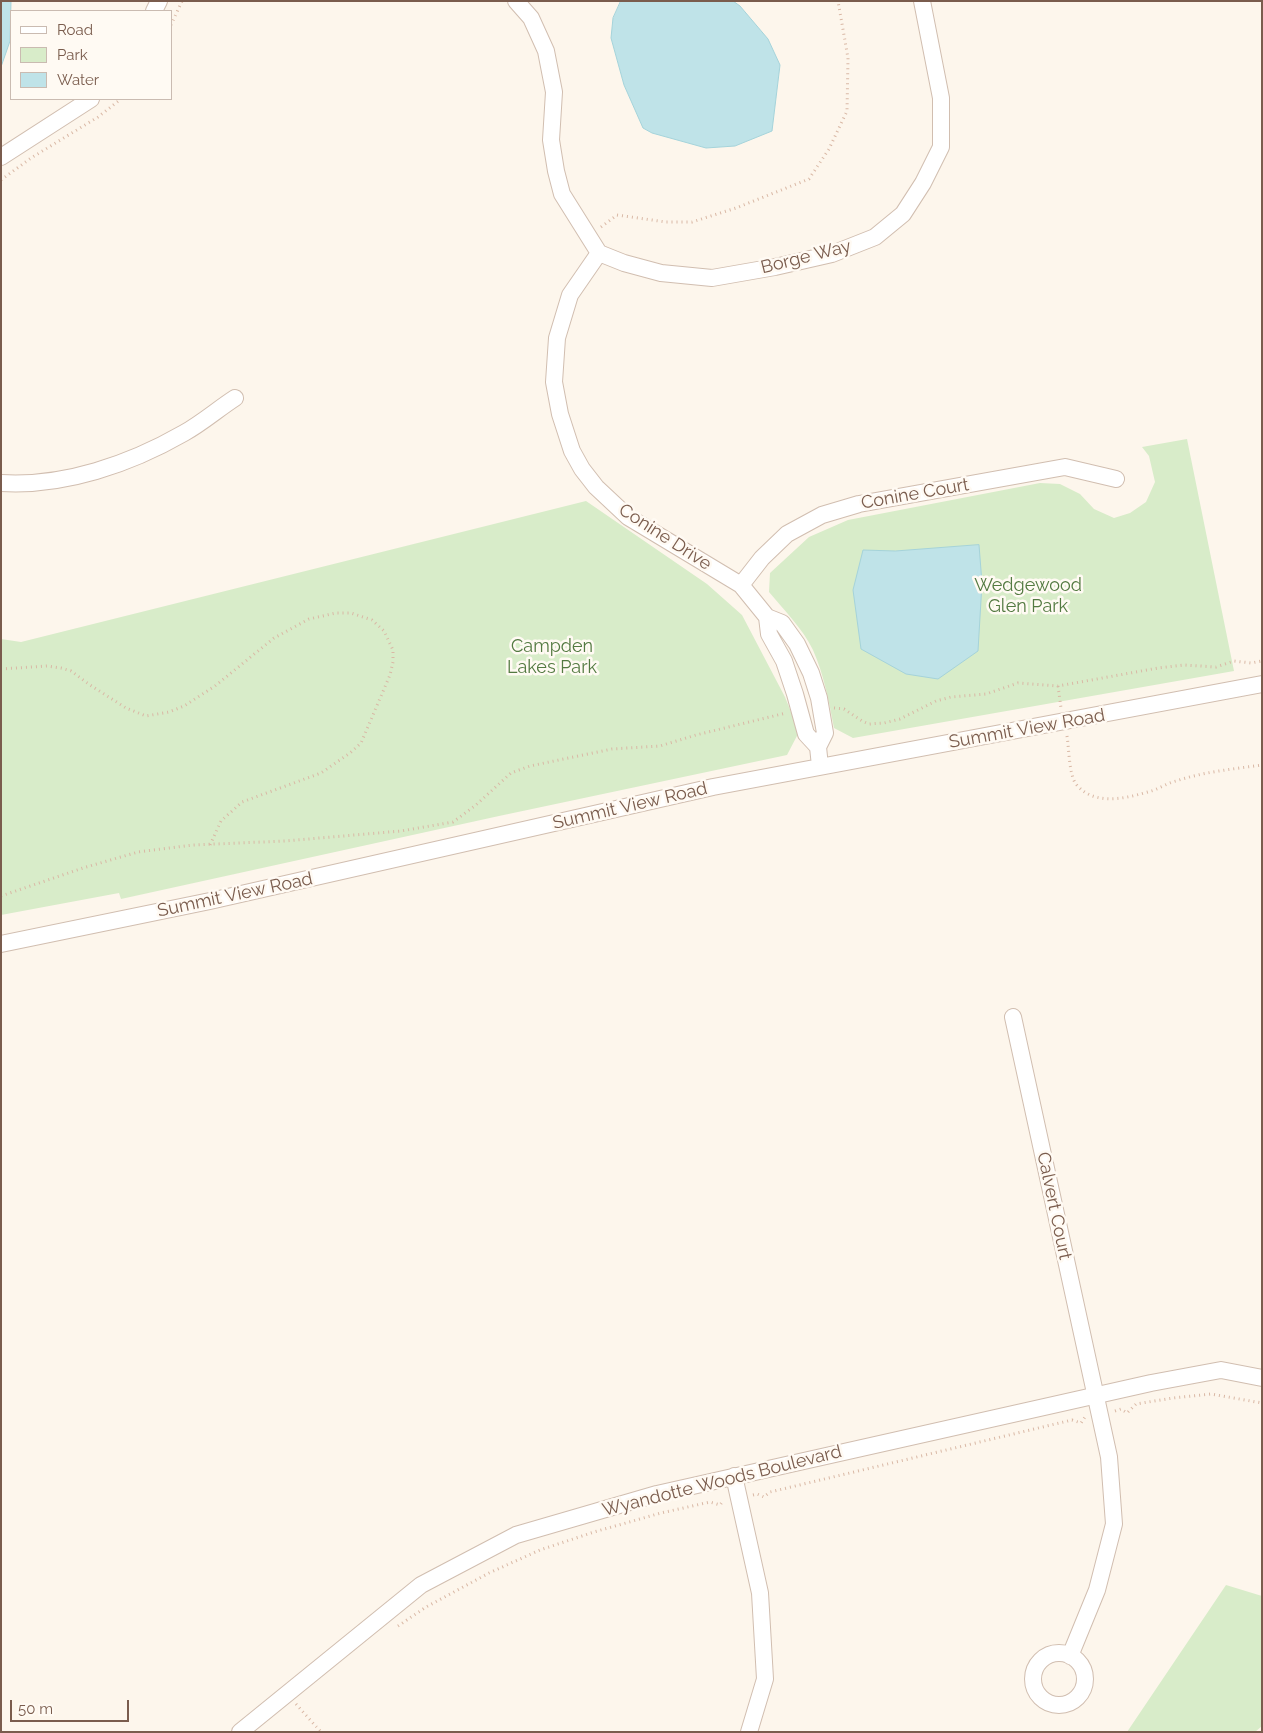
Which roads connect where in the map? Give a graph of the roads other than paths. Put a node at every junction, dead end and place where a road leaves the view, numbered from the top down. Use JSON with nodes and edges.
{"nodes":[{"id":1,"x":516,"y":1,"type":"edge"},
{"id":2,"x":922,"y":1,"type":"edge"},
{"id":3,"x":89,"y":100,"type":"edge"},
{"id":4,"x":1,"y":157,"type":"edge"},
{"id":5,"x":598,"y":253,"type":"junction"},
{"id":6,"x":234,"y":398,"type":"dead end"},
{"id":7,"x":1116,"y":479,"type":"dead end"},
{"id":8,"x":1,"y":484,"type":"edge"},
{"id":9,"x":741,"y":585,"type":"junction"},
{"id":10,"x":767,"y":616,"type":"junction"},
{"id":11,"x":1262,"y":684,"type":"edge"},
{"id":12,"x":818,"y":747,"type":"junction"},
{"id":13,"x":820,"y":766,"type":"junction"},
{"id":14,"x":1,"y":944,"type":"edge"},
{"id":15,"x":1013,"y":1017,"type":"dead end"},
{"id":16,"x":1262,"y":1378,"type":"edge"},
{"id":17,"x":1096,"y":1395,"type":"junction"},
{"id":18,"x":734,"y":1476,"type":"junction"},
{"id":19,"x":1070,"y":1656,"type":"dead end"},
{"id":20,"x":240,"y":1732,"type":"edge"},
{"id":21,"x":749,"y":1732,"type":"edge"}],
"edges":[{"from":1,"to":5,"type":"street"},
{"from":2,"to":5,"type":"street","name":"Borge Way"},
{"from":3,"to":4,"type":"street"},
{"from":5,"to":9,"type":"street","name":"Conine Drive"},
{"from":6,"to":8,"type":"street"},
{"from":7,"to":9,"type":"street","name":"Conine Court"},
{"from":9,"to":10,"type":"street","name":"Conine Drive"},
{"from":10,"to":12,"type":"street","name":"Conine Drive"},
{"from":10,"to":12,"type":"street","name":"Conine Drive"},
{"from":11,"to":13,"type":"street","name":"Summit View Road"},
{"from":12,"to":13,"type":"street","name":"Conine Drive"},
{"from":13,"to":14,"type":"street","name":"Summit View Road"},
{"from":15,"to":17,"type":"street","name":"Calvert Court"},
{"from":16,"to":17,"type":"street","name":"Wyandotte Woods Boulevard"},
{"from":17,"to":18,"type":"street","name":"Wyandotte Woods Boulevard"},
{"from":17,"to":19,"type":"street","name":"Calvert Court"},
{"from":18,"to":20,"type":"street","name":"Wyandotte Woods Boulevard"},
{"from":18,"to":21,"type":"street"}]}
